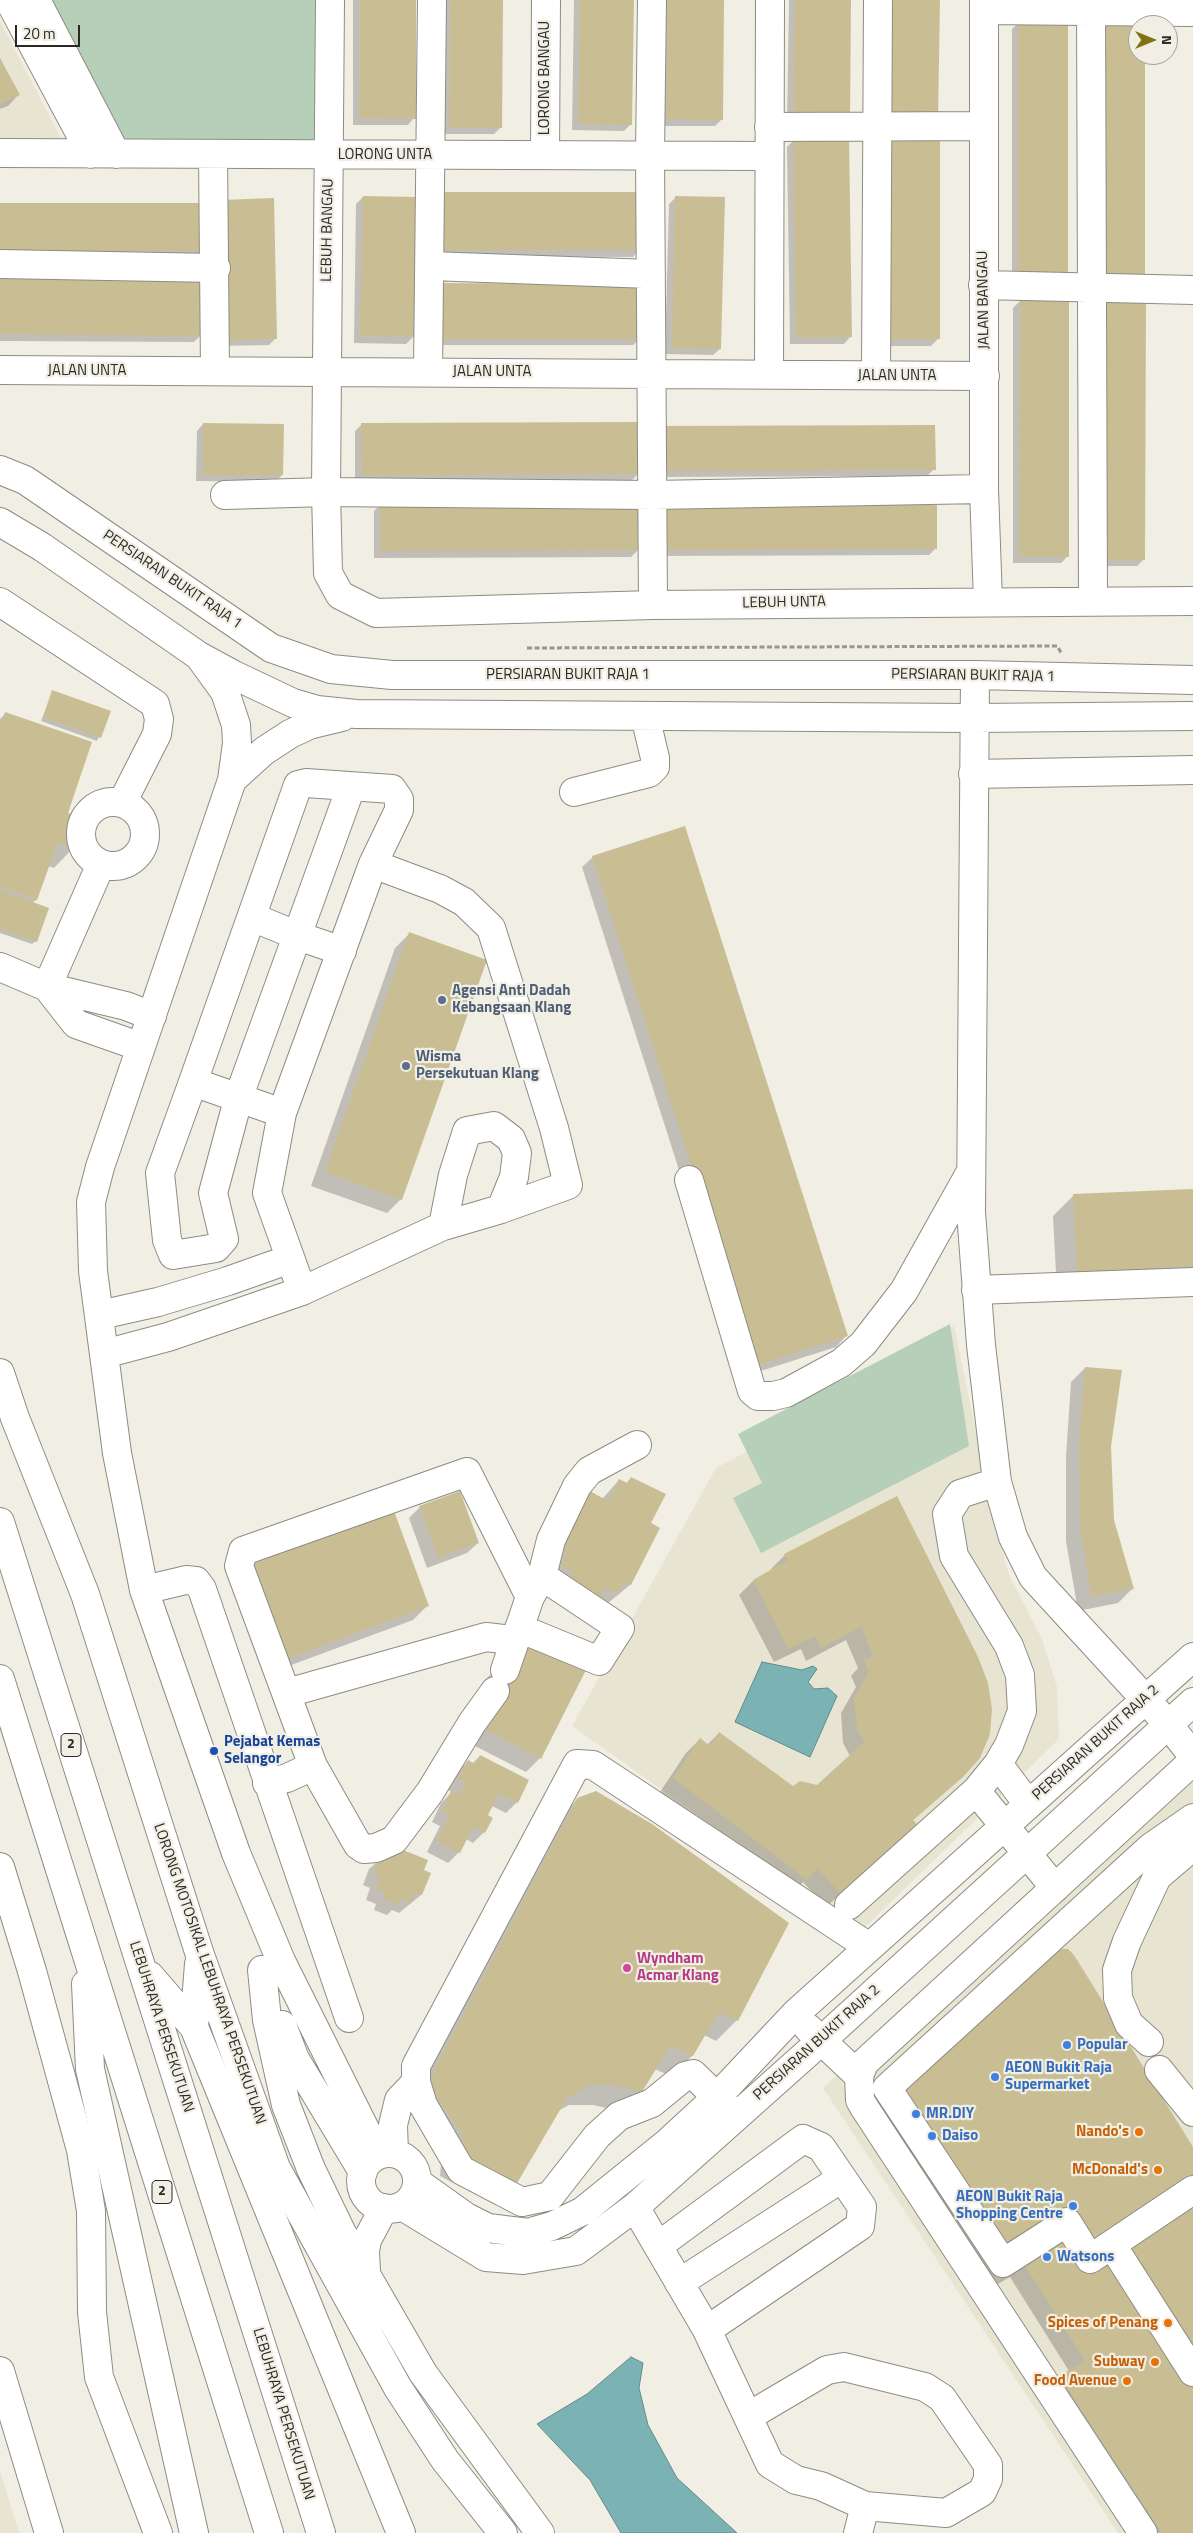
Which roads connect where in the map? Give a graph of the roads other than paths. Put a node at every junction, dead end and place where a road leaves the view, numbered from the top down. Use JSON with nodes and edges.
{"nodes":[{"id":1,"x":9,"y":0,"type":"edge"},
{"id":2,"x":36,"y":0,"type":"edge"},
{"id":3,"x":330,"y":0,"type":"edge"},
{"id":4,"x":432,"y":0,"type":"edge"},
{"id":5,"x":546,"y":0,"type":"edge"},
{"id":6,"x":652,"y":0,"type":"edge"},
{"id":7,"x":770,"y":0,"type":"edge"},
{"id":8,"x":878,"y":0,"type":"edge"},
{"id":9,"x":984,"y":5,"type":"edge"},
{"id":10,"x":1091,"y":6,"type":"edge"},
{"id":11,"x":1193,"y":12,"type":"edge"},
{"id":12,"x":983,"y":126,"type":"junction"},
{"id":13,"x":769,"y":127,"type":"junction"},
{"id":14,"x":877,"y":128,"type":"junction"},
{"id":15,"x":0,"y":153,"type":"edge"},
{"id":16,"x":104,"y":154,"type":"junction"},
{"id":17,"x":213,"y":154,"type":"junction"},
{"id":18,"x":330,"y":154,"type":"junction"},
{"id":19,"x":431,"y":155,"type":"junction"},
{"id":20,"x":545,"y":155,"type":"junction"},
{"id":21,"x":650,"y":155,"type":"junction"},
{"id":22,"x":769,"y":156,"type":"junction"},
{"id":23,"x":0,"y":264,"type":"edge"},
{"id":24,"x":430,"y":266,"type":"junction"},
{"id":25,"x":216,"y":268,"type":"junction"},
{"id":26,"x":651,"y":274,"type":"junction"},
{"id":27,"x":984,"y":285,"type":"junction"},
{"id":28,"x":1092,"y":287,"type":"junction"},
{"id":29,"x":1193,"y":290,"type":"edge"},
{"id":30,"x":0,"y":370,"type":"edge"},
{"id":31,"x":215,"y":371,"type":"junction"},
{"id":32,"x":326,"y":371,"type":"junction"},
{"id":33,"x":428,"y":372,"type":"junction"},
{"id":34,"x":652,"y":374,"type":"junction"},
{"id":35,"x":768,"y":374,"type":"junction"},
{"id":36,"x":876,"y":376,"type":"junction"},
{"id":37,"x":985,"y":376,"type":"junction"},
{"id":38,"x":0,"y":470,"type":"edge"},
{"id":39,"x":984,"y":490,"type":"junction"},
{"id":40,"x":326,"y":492,"type":"junction"},
{"id":41,"x":225,"y":494,"type":"dead end"},
{"id":42,"x":653,"y":495,"type":"junction"},
{"id":43,"x":0,"y":522,"type":"edge"},
{"id":44,"x":988,"y":601,"type":"junction"},
{"id":45,"x":1092,"y":601,"type":"junction"},
{"id":46,"x":1193,"y":601,"type":"edge"},
{"id":47,"x":653,"y":605,"type":"junction"},
{"id":48,"x":2,"y":611,"type":"edge"},
{"id":49,"x":376,"y":612,"type":"joint"},
{"id":50,"x":199,"y":656,"type":"junction"},
{"id":51,"x":975,"y":675,"type":"junction"},
{"id":52,"x":1193,"y":680,"type":"edge"},
{"id":53,"x":356,"y":714,"type":"junction"},
{"id":54,"x":645,"y":716,"type":"junction"},
{"id":55,"x":1193,"y":716,"type":"edge"},
{"id":56,"x":974,"y":718,"type":"junction"},
{"id":57,"x":1193,"y":770,"type":"edge"},
{"id":58,"x":973,"y":774,"type":"junction"},
{"id":59,"x":232,"y":780,"type":"junction"},
{"id":60,"x":351,"y":787,"type":"junction"},
{"id":61,"x":574,"y":792,"type":"dead end"},
{"id":62,"x":122,"y":803,"type":"junction"},
{"id":63,"x":101,"y":864,"type":"junction"},
{"id":64,"x":373,"y":864,"type":"junction"},
{"id":65,"x":252,"y":917,"type":"junction"},
{"id":66,"x":298,"y":936,"type":"junction"},
{"id":67,"x":342,"y":950,"type":"junction"},
{"id":68,"x":0,"y":967,"type":"edge"},
{"id":69,"x":48,"y":987,"type":"junction"},
{"id":70,"x":152,"y":1016,"type":"junction"},
{"id":71,"x":141,"y":1047,"type":"junction"},
{"id":72,"x":193,"y":1082,"type":"junction"},
{"id":73,"x":239,"y":1096,"type":"junction"},
{"id":74,"x":282,"y":1113,"type":"junction"},
{"id":75,"x":971,"y":1172,"type":"junction"},
{"id":76,"x":689,"y":1180,"type":"dead end"},
{"id":77,"x":501,"y":1209,"type":"junction"},
{"id":78,"x":444,"y":1226,"type":"junction"},
{"id":79,"x":290,"y":1259,"type":"junction"},
{"id":80,"x":1193,"y":1282,"type":"edge"},
{"id":81,"x":976,"y":1290,"type":"junction"},
{"id":82,"x":302,"y":1291,"type":"junction"},
{"id":83,"x":100,"y":1315,"type":"junction"},
{"id":84,"x":104,"y":1354,"type":"junction"},
{"id":85,"x":0,"y":1373,"type":"edge"},
{"id":86,"x":637,"y":1445,"type":"dead end"},
{"id":87,"x":998,"y":1482,"type":"junction"},
{"id":88,"x":0,"y":1522,"type":"edge"},
{"id":89,"x":536,"y":1586,"type":"junction"},
{"id":90,"x":144,"y":1590,"type":"junction"},
{"id":91,"x":1193,"y":1657,"type":"edge"},
{"id":92,"x":508,"y":1659,"type":"junction"},
{"id":93,"x":0,"y":1679,"type":"edge"},
{"id":94,"x":287,"y":1693,"type":"junction"},
{"id":95,"x":1145,"y":1699,"type":"junction"},
{"id":96,"x":1193,"y":1702,"type":"edge"},
{"id":97,"x":1168,"y":1724,"type":"junction"},
{"id":98,"x":1193,"y":1756,"type":"edge"},
{"id":99,"x":1193,"y":1761,"type":"edge"},
{"id":100,"x":998,"y":1764,"type":"junction"},
{"id":101,"x":313,"y":1766,"type":"junction"},
{"id":102,"x":267,"y":1783,"type":"junction"},
{"id":103,"x":976,"y":1791,"type":"junction"},
{"id":104,"x":1028,"y":1804,"type":"junction"},
{"id":105,"x":1193,"y":1818,"type":"edge"},
{"id":106,"x":1004,"y":1826,"type":"junction"},
{"id":107,"x":1193,"y":1846,"type":"edge"},
{"id":108,"x":236,"y":1853,"type":"junction"},
{"id":109,"x":1027,"y":1854,"type":"junction"},
{"id":110,"x":0,"y":1867,"type":"edge"},
{"id":111,"x":1055,"y":1888,"type":"junction"},
{"id":112,"x":849,"y":1905,"type":"dead end"},
{"id":113,"x":84,"y":1941,"type":"junction"},
{"id":114,"x":869,"y":1947,"type":"junction"},
{"id":115,"x":199,"y":1952,"type":"junction"},
{"id":116,"x":142,"y":1968,"type":"junction"},
{"id":117,"x":262,"y":1970,"type":"junction"},
{"id":118,"x":795,"y":2014,"type":"junction"},
{"id":119,"x":349,"y":2018,"type":"dead end"},
{"id":120,"x":194,"y":2027,"type":"junction"},
{"id":121,"x":821,"y":2041,"type":"junction"},
{"id":122,"x":1149,"y":2042,"type":"dead end"},
{"id":123,"x":1159,"y":2070,"type":"dead end"},
{"id":124,"x":859,"y":2076,"type":"junction"},
{"id":125,"x":407,"y":2091,"type":"junction"},
{"id":126,"x":717,"y":2097,"type":"junction"},
{"id":127,"x":351,"y":2100,"type":"junction"},
{"id":128,"x":1192,"y":2113,"type":"edge"},
{"id":129,"x":736,"y":2116,"type":"junction"},
{"id":130,"x":374,"y":2166,"type":"junction"},
{"id":131,"x":842,"y":2178,"type":"junction"},
{"id":132,"x":417,"y":2182,"type":"junction"},
{"id":133,"x":1193,"y":2190,"type":"edge"},
{"id":134,"x":393,"y":2207,"type":"junction"},
{"id":135,"x":635,"y":2207,"type":"junction"},
{"id":136,"x":584,"y":2211,"type":"junction"},
{"id":137,"x":342,"y":2233,"type":"junction"},
{"id":138,"x":591,"y":2240,"type":"junction"},
{"id":139,"x":1112,"y":2245,"type":"junction"},
{"id":140,"x":658,"y":2246,"type":"junction"},
{"id":141,"x":366,"y":2272,"type":"junction"},
{"id":142,"x":678,"y":2283,"type":"junction"},
{"id":143,"x":707,"y":2330,"type":"junction"},
{"id":144,"x":0,"y":2371,"type":"edge"},
{"id":145,"x":1193,"y":2372,"type":"edge"},
{"id":146,"x":749,"y":2416,"type":"junction"},
{"id":147,"x":12,"y":2446,"type":"edge"},
{"id":148,"x":865,"y":2506,"type":"junction"},
{"id":149,"x":49,"y":2533,"type":"edge"},
{"id":150,"x":158,"y":2533,"type":"edge"},
{"id":151,"x":194,"y":2533,"type":"edge"},
{"id":152,"x":269,"y":2533,"type":"edge"},
{"id":153,"x":321,"y":2533,"type":"edge"},
{"id":154,"x":401,"y":2533,"type":"edge"},
{"id":155,"x":503,"y":2533,"type":"edge"},
{"id":156,"x":540,"y":2533,"type":"edge"},
{"id":157,"x":858,"y":2533,"type":"edge"},
{"id":158,"x":1143,"y":2533,"type":"edge"}],
"edges":[{"from":1,"to":16,"type":"main road"},
{"from":2,"to":16,"type":"main road"},
{"from":3,"to":18,"type":"main road","name":"LEBUH BANGAU"},
{"from":4,"to":19,"type":"main road"},
{"from":5,"to":20,"type":"main road","name":"LORONG BANGAU"},
{"from":6,"to":21,"type":"main road"},
{"from":7,"to":13,"type":"main road"},
{"from":8,"to":14,"type":"main road"},
{"from":9,"to":10,"type":"main road"},
{"from":9,"to":12,"type":"main road","name":"JALAN BANGAU"},
{"from":10,"to":11,"type":"main road"},
{"from":10,"to":28,"type":"main road"},
{"from":12,"to":14,"type":"main road"},
{"from":12,"to":27,"type":"main road","name":"JALAN BANGAU"},
{"from":13,"to":14,"type":"main road"},
{"from":13,"to":22,"type":"main road"},
{"from":14,"to":36,"type":"main road"},
{"from":15,"to":16,"type":"main road","name":"LORONG UNTA"},
{"from":16,"to":17,"type":"main road","name":"LORONG UNTA"},
{"from":17,"to":18,"type":"main road","name":"LORONG UNTA"},
{"from":17,"to":25,"type":"main road"},
{"from":18,"to":19,"type":"main road","name":"LORONG UNTA"},
{"from":18,"to":32,"type":"main road","name":"LEBUH BANGAU"},
{"from":19,"to":20,"type":"main road","name":"LORONG UNTA"},
{"from":19,"to":24,"type":"main road"},
{"from":20,"to":21,"type":"main road","name":"LORONG UNTA"},
{"from":21,"to":22,"type":"main road","name":"LORONG UNTA"},
{"from":21,"to":26,"type":"main road"},
{"from":22,"to":35,"type":"main road"},
{"from":23,"to":25,"type":"main road"},
{"from":24,"to":26,"type":"main road"},
{"from":24,"to":33,"type":"main road"},
{"from":25,"to":31,"type":"main road"},
{"from":26,"to":34,"type":"main road"},
{"from":27,"to":28,"type":"main road"},
{"from":27,"to":37,"type":"main road","name":"JALAN BANGAU"},
{"from":28,"to":29,"type":"main road"},
{"from":28,"to":45,"type":"main road"},
{"from":30,"to":31,"type":"main road","name":"JALAN UNTA"},
{"from":31,"to":32,"type":"main road","name":"JALAN UNTA"},
{"from":32,"to":33,"type":"main road","name":"JALAN UNTA"},
{"from":32,"to":40,"type":"main road","name":"LEBUH BANGAU"},
{"from":33,"to":34,"type":"main road","name":"JALAN UNTA"},
{"from":34,"to":35,"type":"main road","name":"JALAN UNTA"},
{"from":34,"to":42,"type":"main road"},
{"from":35,"to":36,"type":"main road","name":"JALAN UNTA"},
{"from":36,"to":37,"type":"main road","name":"JALAN UNTA"},
{"from":37,"to":39,"type":"main road","name":"JALAN BANGAU"},
{"from":38,"to":51,"type":"main road","name":"PERSIARAN BUKIT RAJA 1"},
{"from":39,"to":42,"type":"main road"},
{"from":39,"to":44,"type":"main road","name":"JALAN BANGAU"},
{"from":40,"to":41,"type":"main road"},
{"from":40,"to":42,"type":"main road"},
{"from":40,"to":49,"type":"main road","name":"LEBUH BANGAU"},
{"from":42,"to":47,"type":"main road"},
{"from":43,"to":50,"type":"main road"},
{"from":44,"to":45,"type":"main road","name":"LEBUH UNTA"},
{"from":44,"to":47,"type":"main road","name":"LEBUH UNTA"},
{"from":45,"to":46,"type":"main road","name":"LEBUH UNTA"},
{"from":47,"to":49,"type":"main road","name":"LEBUH UNTA"},
{"from":48,"to":62,"type":"main road"},
{"from":50,"to":53,"type":"main road"},
{"from":50,"to":59,"type":"main road"},
{"from":51,"to":52,"type":"main road","name":"PERSIARAN BUKIT RAJA 1"},
{"from":51,"to":56,"type":"main road"},
{"from":53,"to":54,"type":"main road"},
{"from":53,"to":59,"type":"main road"},
{"from":54,"to":56,"type":"main road"},
{"from":54,"to":61,"type":"main road"},
{"from":55,"to":56,"type":"main road"},
{"from":56,"to":58,"type":"main road"},
{"from":57,"to":58,"type":"main road"},
{"from":58,"to":75,"type":"main road"},
{"from":59,"to":70,"type":"main road"},
{"from":60,"to":64,"type":"main road"},
{"from":60,"to":65,"type":"main road"},
{"from":60,"to":66,"type":"main road"},
{"from":62,"to":63,"type":"main road"},
{"from":62,"to":63,"type":"main road"},
{"from":63,"to":69,"type":"main road"},
{"from":64,"to":67,"type":"main road"},
{"from":64,"to":77,"type":"main road"},
{"from":65,"to":66,"type":"main road"},
{"from":65,"to":72,"type":"main road"},
{"from":66,"to":67,"type":"main road"},
{"from":66,"to":73,"type":"main road"},
{"from":67,"to":74,"type":"main road"},
{"from":68,"to":69,"type":"main road"},
{"from":69,"to":70,"type":"main road"},
{"from":69,"to":71,"type":"main road"},
{"from":70,"to":71,"type":"main road"},
{"from":71,"to":83,"type":"main road"},
{"from":72,"to":73,"type":"main road"},
{"from":72,"to":73,"type":"main road"},
{"from":73,"to":74,"type":"main road"},
{"from":74,"to":79,"type":"main road"},
{"from":75,"to":76,"type":"main road"},
{"from":75,"to":81,"type":"main road"},
{"from":77,"to":78,"type":"main road"},
{"from":77,"to":78,"type":"main road"},
{"from":78,"to":82,"type":"main road"},
{"from":79,"to":82,"type":"main road"},
{"from":79,"to":83,"type":"main road"},
{"from":80,"to":81,"type":"main road"},
{"from":81,"to":87,"type":"main road"},
{"from":82,"to":84,"type":"main road"},
{"from":83,"to":84,"type":"main road"},
{"from":84,"to":90,"type":"main road"},
{"from":85,"to":115,"type":"main road","name":"LORONG MOTOSIKAL LEBUHRAYA PERSEKUTUAN"},
{"from":86,"to":89,"type":"main road"},
{"from":87,"to":95,"type":"main road"},
{"from":87,"to":100,"type":"main road"},
{"from":88,"to":116,"type":"main road","name":"LEBUHRAYA PERSEKUTUAN","number":"2"},
{"from":89,"to":92,"type":"main road"},
{"from":89,"to":92,"type":"main road"},
{"from":89,"to":94,"type":"main road"},
{"from":90,"to":102,"type":"main road"},
{"from":90,"to":108,"type":"main road"},
{"from":91,"to":95,"type":"main road","name":"PERSIARAN BUKIT RAJA 2"},
{"from":92,"to":94,"type":"main road"},
{"from":92,"to":101,"type":"main road"},
{"from":93,"to":113,"type":"main road","number":"2"},
{"from":94,"to":101,"type":"main road"},
{"from":95,"to":97,"type":"main road"},
{"from":95,"to":104,"type":"main road","name":"PERSIARAN BUKIT RAJA 2"},
{"from":96,"to":97,"type":"main road","name":"PERSIARAN BUKIT RAJA 2"},
{"from":97,"to":98,"type":"main road"},
{"from":97,"to":109,"type":"main road","name":"PERSIARAN BUKIT RAJA 2"},
{"from":99,"to":111,"type":"main road"},
{"from":100,"to":103,"type":"main road"},
{"from":100,"to":104,"type":"main road"},
{"from":101,"to":102,"type":"main road"},
{"from":102,"to":119,"type":"main road"},
{"from":103,"to":106,"type":"main road"},
{"from":103,"to":112,"type":"main road"},
{"from":104,"to":106,"type":"main road","name":"PERSIARAN BUKIT RAJA 2"},
{"from":105,"to":139,"type":"main road"},
{"from":106,"to":109,"type":"main road"},
{"from":106,"to":114,"type":"main road","name":"PERSIARAN BUKIT RAJA 2"},
{"from":107,"to":122,"type":"main road"},
{"from":108,"to":117,"type":"main road"},
{"from":108,"to":127,"type":"main road"},
{"from":109,"to":111,"type":"main road"},
{"from":109,"to":121,"type":"main road","name":"PERSIARAN BUKIT RAJA 2"},
{"from":110,"to":150,"type":"main road"},
{"from":111,"to":124,"type":"main road"},
{"from":113,"to":151,"type":"main road"},
{"from":113,"to":152,"type":"main road","number":"2"},
{"from":114,"to":118,"type":"main road","name":"PERSIARAN BUKIT RAJA 2"},
{"from":114,"to":125,"type":"main road"},
{"from":115,"to":120,"type":"main road"},
{"from":115,"to":155,"type":"main road","name":"LORONG MOTOSIKAL LEBUHRAYA PERSEKUTUAN"},
{"from":116,"to":120,"type":"main road"},
{"from":116,"to":153,"type":"main road","name":"LEBUHRAYA PERSEKUTUAN","number":"2"},
{"from":117,"to":130,"type":"main road"},
{"from":117,"to":137,"type":"main road"},
{"from":118,"to":121,"type":"main road"},
{"from":118,"to":126,"type":"main road","name":"PERSIARAN BUKIT RAJA 2"},
{"from":120,"to":154,"type":"main road"},
{"from":121,"to":124,"type":"main road"},
{"from":121,"to":129,"type":"main road","name":"PERSIARAN BUKIT RAJA 2"},
{"from":123,"to":128,"type":"main road"},
{"from":124,"to":158,"type":"main road"},
{"from":125,"to":126,"type":"main road"},
{"from":125,"to":127,"type":"main road"},
{"from":125,"to":130,"type":"main road"},
{"from":126,"to":129,"type":"main road"},
{"from":126,"to":136,"type":"main road","name":"PERSIARAN BUKIT RAJA 2"},
{"from":127,"to":130,"type":"main road"},
{"from":129,"to":135,"type":"main road","name":"PERSIARAN BUKIT RAJA 2"},
{"from":130,"to":132,"type":"main road"},
{"from":130,"to":134,"type":"main road"},
{"from":130,"to":137,"type":"main road"},
{"from":131,"to":140,"type":"main road"},
{"from":131,"to":142,"type":"main road"},
{"from":131,"to":143,"type":"main road"},
{"from":132,"to":134,"type":"main road"},
{"from":132,"to":136,"type":"main road","name":"PERSIARAN BUKIT RAJA 2"},
{"from":133,"to":139,"type":"main road"},
{"from":134,"to":138,"type":"main road","name":"PERSIARAN BUKIT RAJA 2"},
{"from":134,"to":141,"type":"main road"},
{"from":135,"to":138,"type":"main road","name":"PERSIARAN BUKIT RAJA 2"},
{"from":135,"to":140,"type":"main road"},
{"from":136,"to":138,"type":"main road"},
{"from":137,"to":141,"type":"main road"},
{"from":139,"to":145,"type":"main road"},
{"from":140,"to":142,"type":"main road"},
{"from":141,"to":156,"type":"main road"},
{"from":142,"to":143,"type":"main road"},
{"from":143,"to":146,"type":"main road"},
{"from":144,"to":147,"type":"main road"},
{"from":146,"to":148,"type":"main road"},
{"from":146,"to":148,"type":"main road"},
{"from":147,"to":149,"type":"main road"},
{"from":148,"to":157,"type":"main road"}]}
